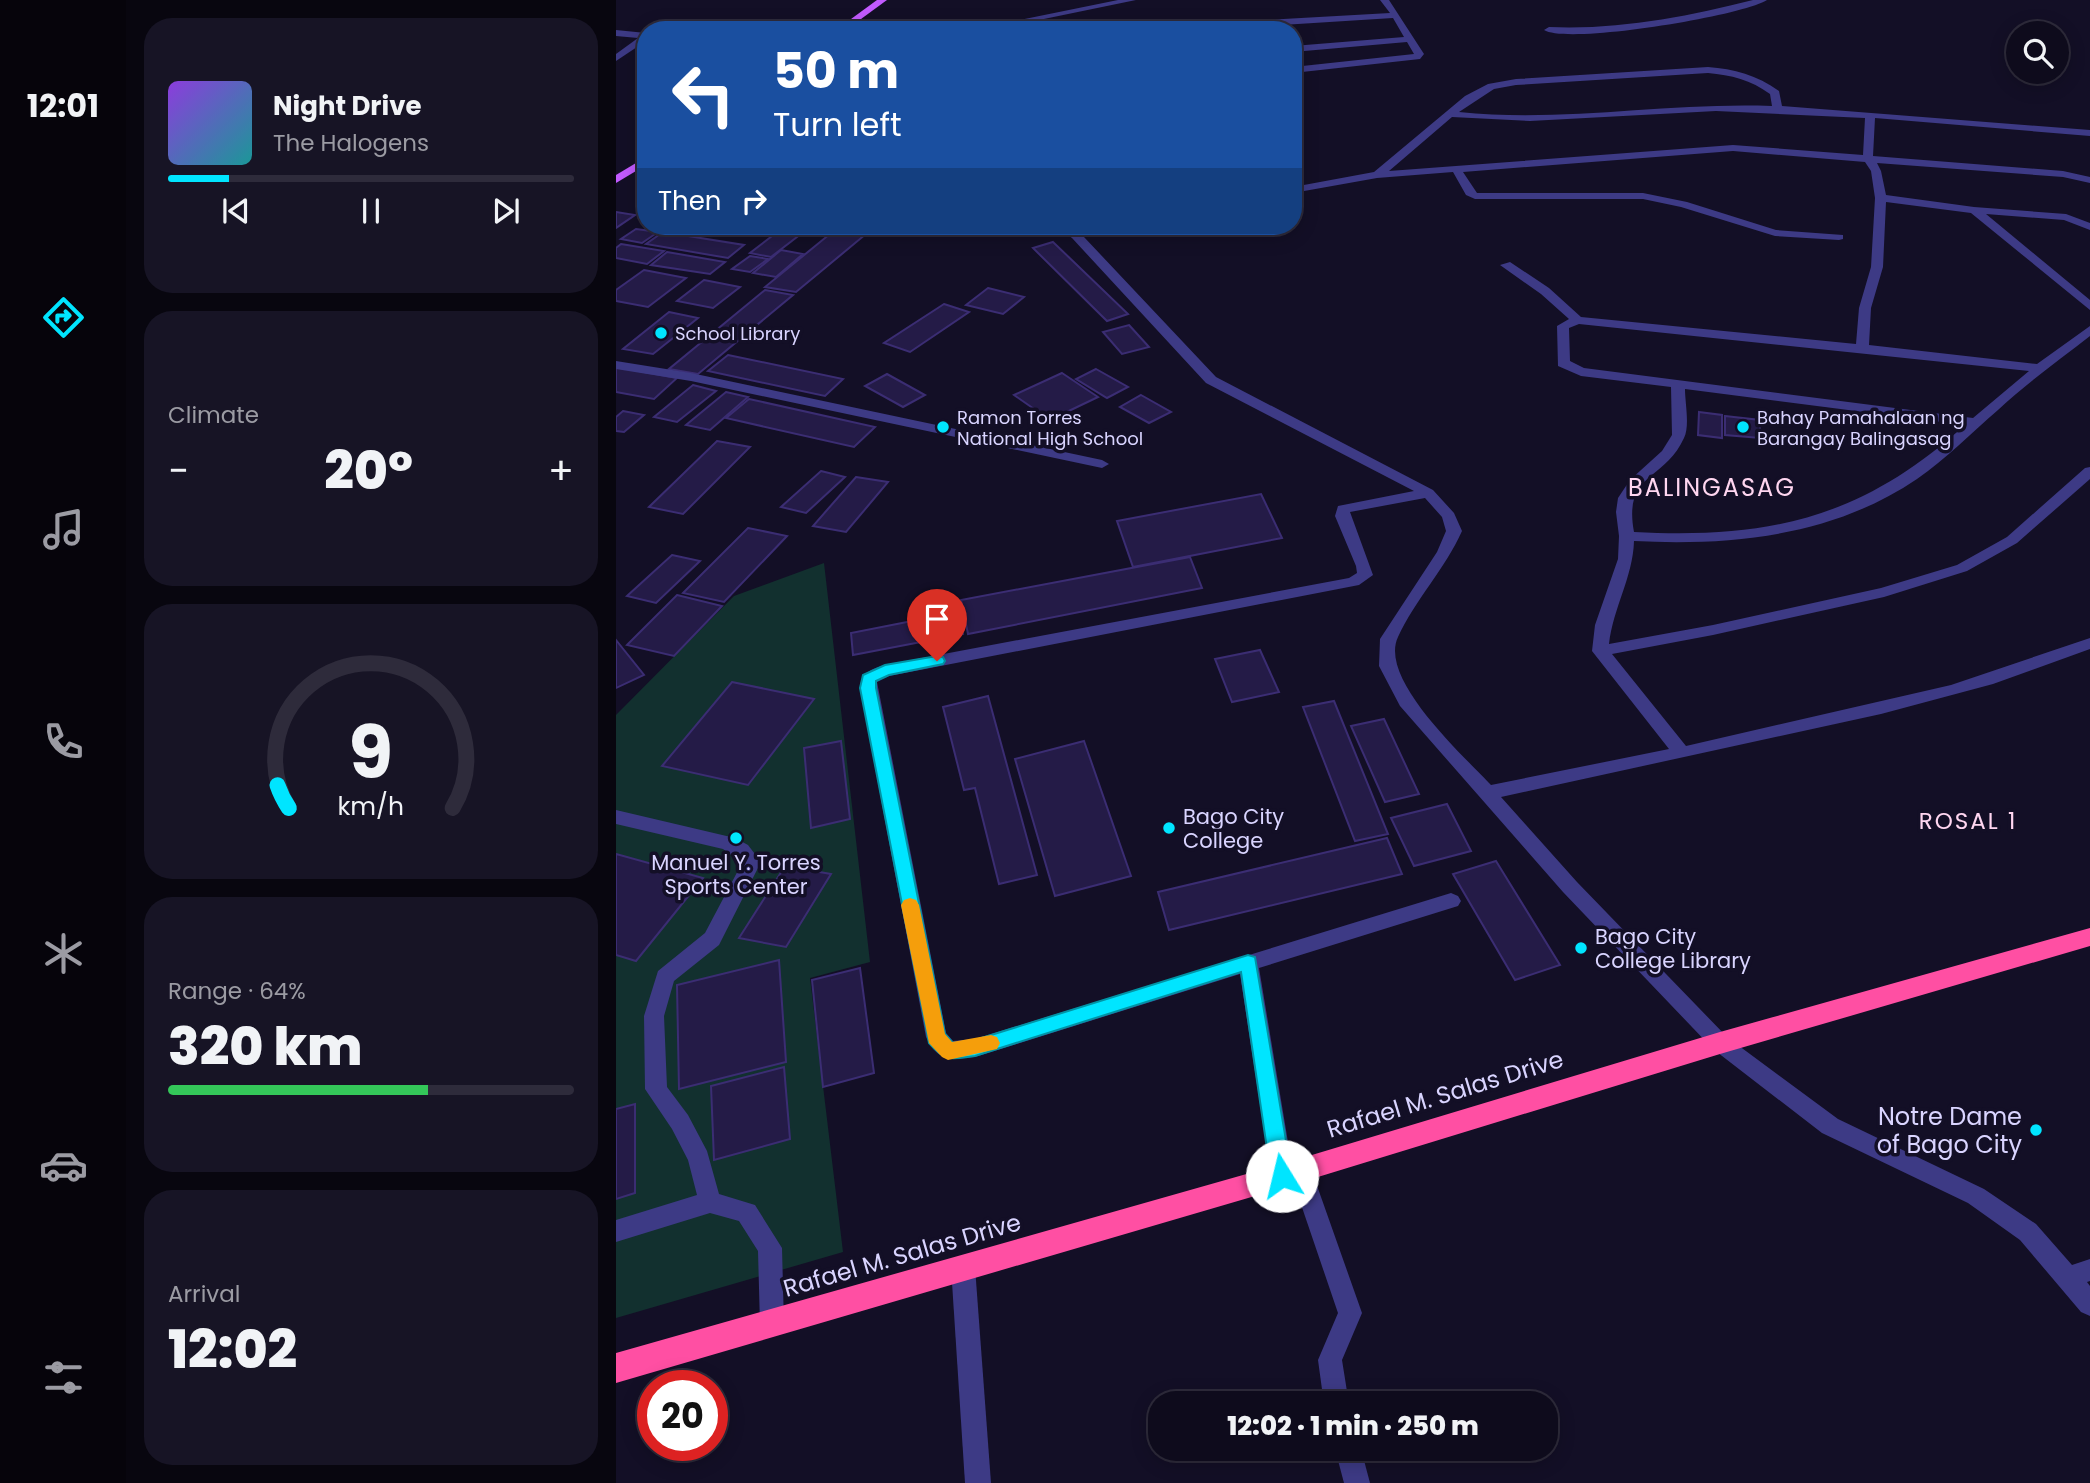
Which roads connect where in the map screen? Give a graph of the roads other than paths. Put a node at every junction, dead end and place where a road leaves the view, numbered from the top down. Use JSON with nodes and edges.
{"nodes":[{"id":1,"x":883,"y":0,"type":"edge"},
{"id":2,"x":1132,"y":0,"type":"edge"},
{"id":3,"x":1384,"y":0,"type":"edge"},
{"id":4,"x":1763,"y":0,"type":"edge"},
{"id":5,"x":1396,"y":15,"type":"junction"},
{"id":6,"x":853,"y":21,"type":"edge"},
{"id":7,"x":1022,"y":21,"type":"edge"},
{"id":8,"x":1297,"y":21,"type":"edge"},
{"id":9,"x":1549,"y":30,"type":"dead end"},
{"id":10,"x":616,"y":33,"type":"edge"},
{"id":11,"x":637,"y":36,"type":"edge"},
{"id":12,"x":1410,"y":39,"type":"junction"},
{"id":13,"x":637,"y":43,"type":"edge"},
{"id":14,"x":1302,"y":48,"type":"edge"},
{"id":15,"x":616,"y":58,"type":"edge"},
{"id":16,"x":1302,"y":69,"type":"edge"},
{"id":17,"x":1777,"y":107,"type":"junction"},
{"id":18,"x":1450,"y":114,"type":"junction"},
{"id":19,"x":1870,"y":115,"type":"junction"},
{"id":20,"x":2090,"y":133,"type":"edge"},
{"id":21,"x":1868,"y":157,"type":"junction"},
{"id":22,"x":637,"y":166,"type":"edge"},
{"id":23,"x":1456,"y":168,"type":"junction"},
{"id":24,"x":1377,"y":175,"type":"junction"},
{"id":25,"x":616,"y":180,"type":"edge"},
{"id":26,"x":2090,"y":180,"type":"edge"},
{"id":27,"x":1302,"y":188,"type":"edge"},
{"id":28,"x":1881,"y":198,"type":"junction"},
{"id":29,"x":1974,"y":210,"type":"junction"},
{"id":30,"x":2090,"y":227,"type":"edge"},
{"id":31,"x":1080,"y":235,"type":"edge"},
{"id":32,"x":1076,"y":236,"type":"joint"},
{"id":33,"x":1839,"y":237,"type":"dead end"},
{"id":34,"x":1506,"y":265,"type":"dead end"},
{"id":35,"x":2090,"y":306,"type":"edge"},
{"id":36,"x":1577,"y":320,"type":"junction"},
{"id":37,"x":2090,"y":330,"type":"edge"},
{"id":38,"x":1862,"y":348,"type":"junction"},
{"id":39,"x":616,"y":365,"type":"edge"},
{"id":40,"x":2039,"y":368,"type":"junction"},
{"id":41,"x":1678,"y":384,"type":"junction"},
{"id":42,"x":1976,"y":422,"type":"junction"},
{"id":43,"x":1102,"y":464,"type":"dead end"},
{"id":44,"x":2090,"y":471,"type":"edge"},
{"id":45,"x":1428,"y":493,"type":"junction"},
{"id":46,"x":1627,"y":536,"type":"junction"},
{"id":47,"x":2090,"y":643,"type":"edge"},
{"id":48,"x":1600,"y":651,"type":"junction"},
{"id":49,"x":1682,"y":753,"type":"junction"},
{"id":50,"x":1486,"y":793,"type":"junction"},
{"id":51,"x":616,"y":817,"type":"edge"},
{"id":52,"x":1451,"y":901,"type":"dead end"},
{"id":53,"x":2090,"y":936,"type":"edge"},
{"id":54,"x":1248,"y":963,"type":"junction"},
{"id":55,"x":1720,"y":1043,"type":"junction"},
{"id":56,"x":1291,"y":1173,"type":"junction"},
{"id":57,"x":710,"y":1202,"type":"junction"},
{"id":58,"x":616,"y":1231,"type":"edge"},
{"id":59,"x":963,"y":1267,"type":"junction"},
{"id":60,"x":2079,"y":1273,"type":"edge"},
{"id":61,"x":2090,"y":1304,"type":"edge"},
{"id":62,"x":772,"y":1325,"type":"junction"},
{"id":63,"x":616,"y":1368,"type":"edge"},
{"id":64,"x":1334,"y":1391,"type":"edge"},
{"id":65,"x":1351,"y":1461,"type":"edge"},
{"id":66,"x":978,"y":1483,"type":"edge"},
{"id":67,"x":1357,"y":1483,"type":"edge"}],
"edges":[{"from":1,"to":6,"type":"main road"},
{"from":2,"to":7,"type":"street"},
{"from":3,"to":5,"type":"street"},
{"from":4,"to":9,"type":"street"},
{"from":5,"to":8,"type":"street"},
{"from":5,"to":12,"type":"street"},
{"from":10,"to":11,"type":"street"},
{"from":12,"to":14,"type":"street"},
{"from":12,"to":16,"type":"street"},
{"from":13,"to":15,"type":"street"},
{"from":17,"to":18,"type":"street"},
{"from":17,"to":18,"type":"street"},
{"from":17,"to":19,"type":"street"},
{"from":18,"to":24,"type":"street"},
{"from":19,"to":20,"type":"street"},
{"from":19,"to":21,"type":"street"},
{"from":21,"to":23,"type":"street"},
{"from":21,"to":26,"type":"street"},
{"from":21,"to":28,"type":"street"},
{"from":22,"to":25,"type":"main road"},
{"from":23,"to":24,"type":"street"},
{"from":23,"to":33,"type":"street"},
{"from":24,"to":27,"type":"street"},
{"from":28,"to":29,"type":"street"},
{"from":28,"to":38,"type":"street"},
{"from":29,"to":30,"type":"street"},
{"from":29,"to":35,"type":"street"},
{"from":31,"to":32,"type":"street"},
{"from":32,"to":45,"type":"street"},
{"from":34,"to":36,"type":"street"},
{"from":36,"to":38,"type":"street"},
{"from":36,"to":41,"type":"street"},
{"from":37,"to":40,"type":"street"},
{"from":38,"to":40,"type":"street"},
{"from":39,"to":43,"type":"street"},
{"from":40,"to":42,"type":"street"},
{"from":41,"to":42,"type":"street"},
{"from":41,"to":46,"type":"street"},
{"from":42,"to":46,"type":"street"},
{"from":44,"to":48,"type":"street"},
{"from":45,"to":50,"type":"street"},
{"from":45,"to":54,"type":"street"},
{"from":46,"to":48,"type":"street"},
{"from":47,"to":49,"type":"street"},
{"from":48,"to":49,"type":"street"},
{"from":49,"to":50,"type":"street"},
{"from":50,"to":55,"type":"street"},
{"from":51,"to":57,"type":"street"},
{"from":52,"to":54,"type":"street"},
{"from":53,"to":55,"type":"highway","name":"Rafael M. Salas Drive"},
{"from":54,"to":56,"type":"street"},
{"from":55,"to":56,"type":"highway","name":"Rafael M. Salas Drive"},
{"from":55,"to":60,"type":"street"},
{"from":56,"to":59,"type":"highway","name":"Rafael M. Salas Drive"},
{"from":56,"to":64,"type":"street"},
{"from":57,"to":58,"type":"street"},
{"from":57,"to":62,"type":"street"},
{"from":59,"to":62,"type":"highway","name":"Rafael M. Salas Drive"},
{"from":59,"to":66,"type":"street"},
{"from":60,"to":61,"type":"street"},
{"from":62,"to":63,"type":"highway","name":"Rafael M. Salas Drive"},
{"from":65,"to":67,"type":"street"}]}
